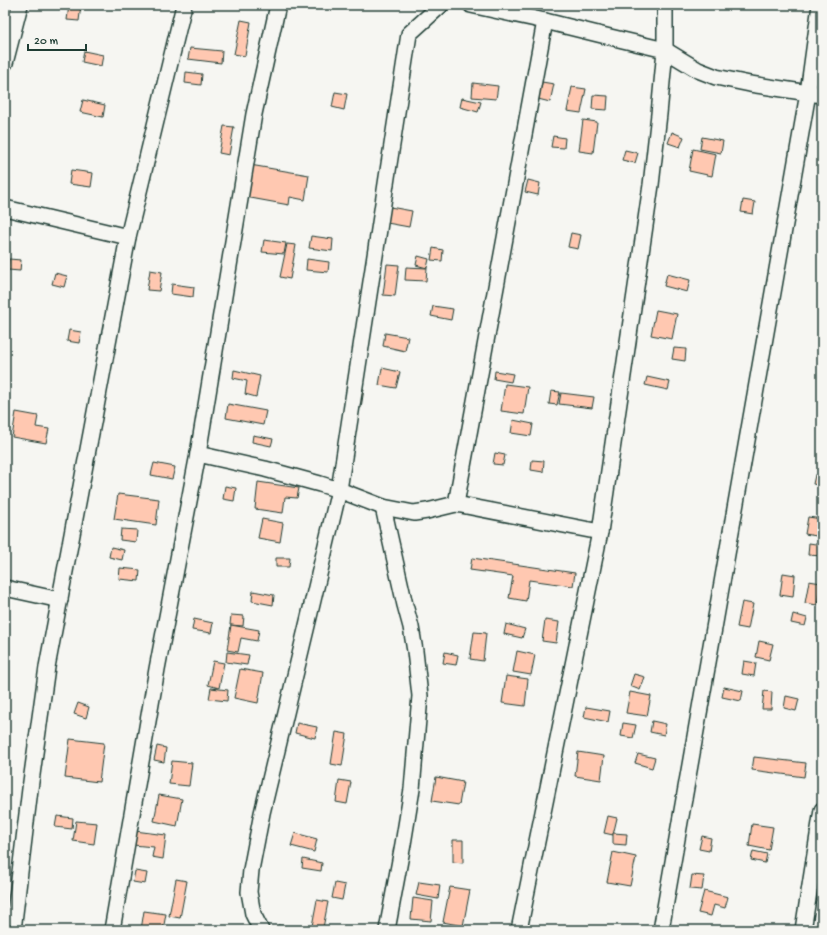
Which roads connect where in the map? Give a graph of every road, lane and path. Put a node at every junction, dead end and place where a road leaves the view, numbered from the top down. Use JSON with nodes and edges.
{"nodes":[{"id":1,"x":20,"y":5,"type":"edge"},
{"id":2,"x":184,"y":5,"type":"edge"},
{"id":3,"x":278,"y":5,"type":"edge"},
{"id":4,"x":441,"y":5,"type":"edge"},
{"id":5,"x":471,"y":5,"type":"edge"},
{"id":6,"x":665,"y":5,"type":"edge"},
{"id":7,"x":820,"y":5,"type":"edge"},
{"id":8,"x":545,"y":21,"type":"junction"},
{"id":9,"x":665,"y":50,"type":"junction"},
{"id":10,"x":5,"y":63,"type":"edge"},
{"id":11,"x":815,"y":94,"type":"edge"},
{"id":12,"x":5,"y":208,"type":"edge"},
{"id":13,"x":128,"y":237,"type":"junction"},
{"id":14,"x":198,"y":454,"type":"junction"},
{"id":15,"x":339,"y":490,"type":"junction"},
{"id":16,"x":456,"y":504,"type":"junction"},
{"id":17,"x":383,"y":507,"type":"junction"},
{"id":18,"x":600,"y":532,"type":"junction"},
{"id":19,"x":5,"y":588,"type":"edge"},
{"id":20,"x":60,"y":600,"type":"junction"},
{"id":21,"x":822,"y":810,"type":"edge"},
{"id":22,"x":13,"y":930,"type":"edge"},
{"id":23,"x":112,"y":930,"type":"edge"},
{"id":24,"x":262,"y":930,"type":"edge"},
{"id":25,"x":387,"y":930,"type":"edge"},
{"id":26,"x":519,"y":930,"type":"edge"},
{"id":27,"x":661,"y":930,"type":"edge"},
{"id":28,"x":803,"y":930,"type":"edge"}],
"edges":[{"from":1,"to":10,"type":"street"},
{"from":2,"to":13,"type":"street"},
{"from":3,"to":14,"type":"street"},
{"from":4,"to":15,"type":"street"},
{"from":5,"to":8,"type":"street"},
{"from":6,"to":9,"type":"street"},
{"from":7,"to":11,"type":"street"},
{"from":8,"to":9,"type":"street"},
{"from":8,"to":16,"type":"street"},
{"from":9,"to":11,"type":"street"},
{"from":9,"to":18,"type":"street"},
{"from":11,"to":27,"type":"street"},
{"from":12,"to":13,"type":"street"},
{"from":13,"to":20,"type":"street"},
{"from":14,"to":15,"type":"street"},
{"from":14,"to":23,"type":"street"},
{"from":15,"to":17,"type":"street"},
{"from":15,"to":24,"type":"street"},
{"from":16,"to":17,"type":"street"},
{"from":16,"to":18,"type":"street"},
{"from":17,"to":25,"type":"street"},
{"from":18,"to":26,"type":"street"},
{"from":19,"to":20,"type":"street"},
{"from":20,"to":22,"type":"street"},
{"from":21,"to":28,"type":"street"}]}
